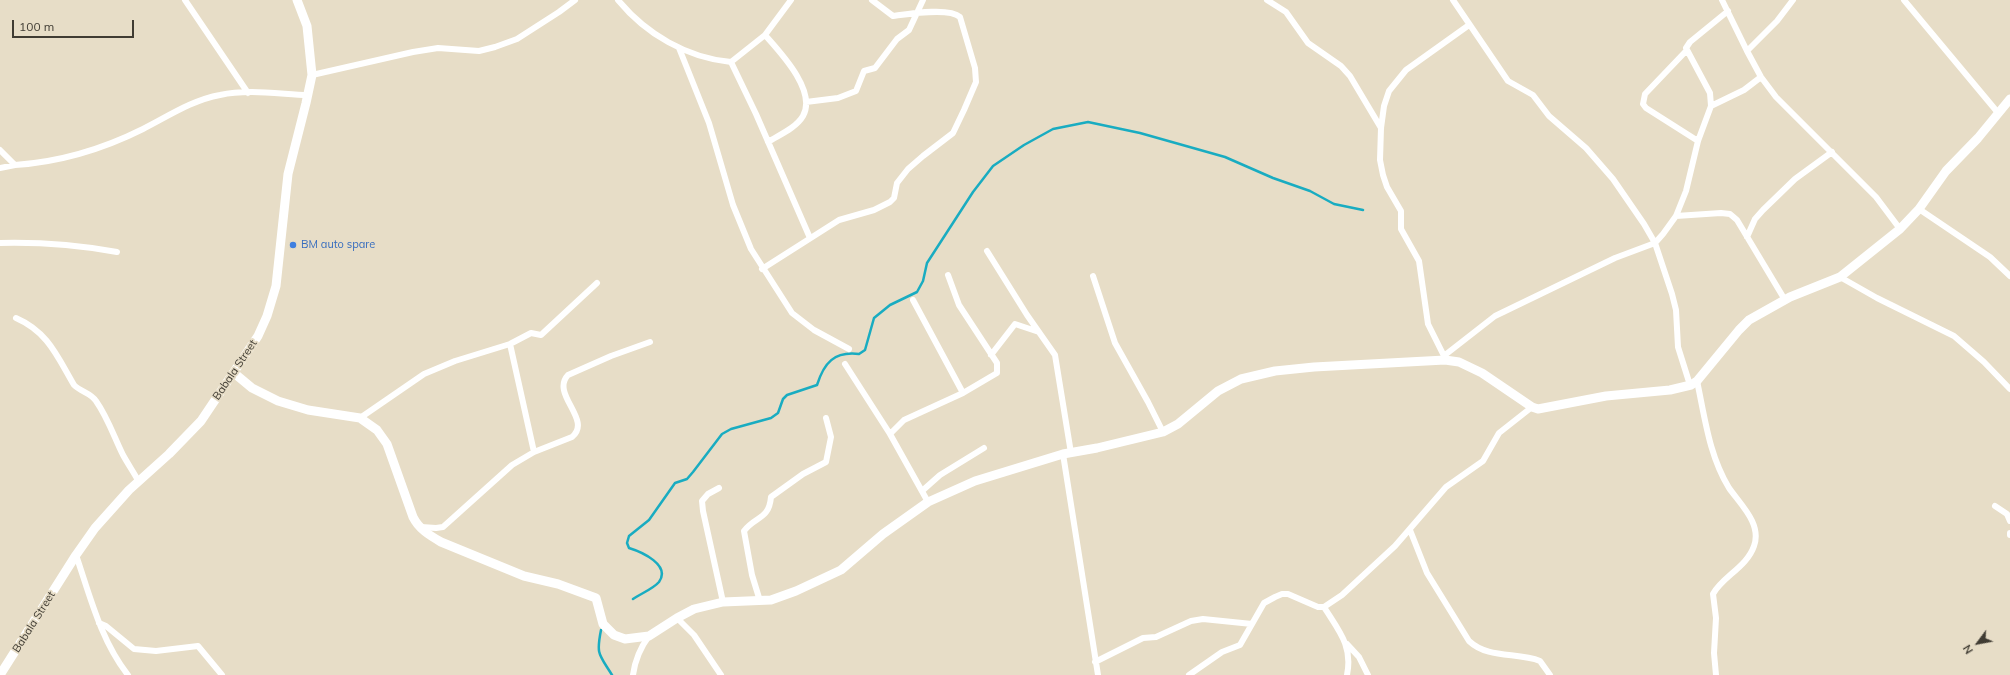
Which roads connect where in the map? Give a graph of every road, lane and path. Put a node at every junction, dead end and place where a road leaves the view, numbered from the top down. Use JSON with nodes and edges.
{"nodes":[{"id":1,"x":185,"y":0,"type":"edge"},
{"id":2,"x":297,"y":0,"type":"edge"},
{"id":3,"x":575,"y":0,"type":"edge"},
{"id":4,"x":618,"y":0,"type":"edge"},
{"id":5,"x":625,"y":0,"type":"edge"},
{"id":6,"x":791,"y":0,"type":"edge"},
{"id":7,"x":872,"y":0,"type":"edge"},
{"id":8,"x":923,"y":0,"type":"edge"},
{"id":9,"x":1268,"y":0,"type":"edge"},
{"id":10,"x":1453,"y":0,"type":"edge"},
{"id":11,"x":1722,"y":0,"type":"edge"},
{"id":12,"x":1793,"y":0,"type":"edge"},
{"id":13,"x":1904,"y":0,"type":"edge"},
{"id":14,"x":626,"y":10,"type":"junction"},
{"id":15,"x":1728,"y":11,"type":"junction"},
{"id":16,"x":918,"y":13,"type":"junction"},
{"id":17,"x":1469,"y":25,"type":"junction"},
{"id":18,"x":766,"y":36,"type":"junction"},
{"id":19,"x":679,"y":48,"type":"junction"},
{"id":20,"x":1687,"y":50,"type":"junction"},
{"id":21,"x":1747,"y":51,"type":"junction"},
{"id":22,"x":731,"y":62,"type":"junction"},
{"id":23,"x":312,"y":75,"type":"junction"},
{"id":24,"x":1761,"y":77,"type":"junction"},
{"id":25,"x":248,"y":93,"type":"junction"},
{"id":26,"x":308,"y":95,"type":"junction"},
{"id":27,"x":2010,"y":99,"type":"edge"},
{"id":28,"x":806,"y":102,"type":"junction"},
{"id":29,"x":1711,"y":106,"type":"junction"},
{"id":30,"x":2000,"y":114,"type":"junction"},
{"id":31,"x":1381,"y":128,"type":"junction"},
{"id":32,"x":1698,"y":141,"type":"junction"},
{"id":33,"x":768,"y":142,"type":"junction"},
{"id":34,"x":0,"y":150,"type":"edge"},
{"id":35,"x":1832,"y":152,"type":"junction"},
{"id":36,"x":15,"y":165,"type":"junction"},
{"id":37,"x":0,"y":168,"type":"edge"},
{"id":38,"x":1919,"y":208,"type":"junction"},
{"id":39,"x":1676,"y":216,"type":"junction"},
{"id":40,"x":1900,"y":229,"type":"junction"},
{"id":41,"x":1747,"y":237,"type":"junction"},
{"id":42,"x":810,"y":238,"type":"junction"},
{"id":43,"x":0,"y":243,"type":"edge"},
{"id":44,"x":1655,"y":243,"type":"junction"},
{"id":45,"x":987,"y":251,"type":"dead end"},
{"id":46,"x":117,"y":252,"type":"dead end"},
{"id":47,"x":762,"y":269,"type":"junction"},
{"id":48,"x":948,"y":275,"type":"dead end"},
{"id":49,"x":1093,"y":276,"type":"dead end"},
{"id":50,"x":2010,"y":276,"type":"edge"},
{"id":51,"x":1840,"y":277,"type":"junction"},
{"id":52,"x":597,"y":283,"type":"dead end"},
{"id":53,"x":913,"y":300,"type":"dead end"},
{"id":54,"x":1785,"y":300,"type":"junction"},
{"id":55,"x":16,"y":318,"type":"dead end"},
{"id":56,"x":1039,"y":332,"type":"junction"},
{"id":57,"x":650,"y":342,"type":"dead end"},
{"id":58,"x":510,"y":344,"type":"junction"},
{"id":59,"x":849,"y":348,"type":"dead end"},
{"id":60,"x":991,"y":354,"type":"junction"},
{"id":61,"x":1445,"y":357,"type":"junction"},
{"id":62,"x":845,"y":364,"type":"dead end"},
{"id":63,"x":234,"y":373,"type":"junction"},
{"id":64,"x":1693,"y":383,"type":"junction"},
{"id":65,"x":2010,"y":389,"type":"edge"},
{"id":66,"x":963,"y":393,"type":"junction"},
{"id":67,"x":1532,"y":408,"type":"junction"},
{"id":68,"x":360,"y":418,"type":"junction"},
{"id":69,"x":826,"y":418,"type":"dead end"},
{"id":70,"x":1163,"y":432,"type":"junction"},
{"id":71,"x":890,"y":434,"type":"junction"},
{"id":72,"x":984,"y":448,"type":"dead end"},
{"id":73,"x":534,"y":452,"type":"junction"},
{"id":74,"x":1067,"y":454,"type":"junction"},
{"id":75,"x":139,"y":482,"type":"junction"},
{"id":76,"x":719,"y":488,"type":"dead end"},
{"id":77,"x":922,"y":491,"type":"junction"},
{"id":78,"x":928,"y":502,"type":"junction"},
{"id":79,"x":1995,"y":506,"type":"dead end"},
{"id":80,"x":2010,"y":521,"type":"edge"},
{"id":81,"x":420,"y":527,"type":"junction"},
{"id":82,"x":1410,"y":530,"type":"junction"},
{"id":83,"x":76,"y":555,"type":"junction"},
{"id":84,"x":760,"y":601,"type":"junction"},
{"id":85,"x":723,"y":602,"type":"junction"},
{"id":86,"x":1324,"y":607,"type":"junction"},
{"id":87,"x":677,"y":618,"type":"junction"},
{"id":88,"x":99,"y":623,"type":"junction"},
{"id":89,"x":1252,"y":624,"type":"junction"},
{"id":90,"x":649,"y":636,"type":"junction"},
{"id":91,"x":1347,"y":644,"type":"junction"},
{"id":92,"x":1095,"y":662,"type":"junction"},
{"id":93,"x":0,"y":675,"type":"edge"},
{"id":94,"x":128,"y":675,"type":"edge"},
{"id":95,"x":222,"y":675,"type":"edge"},
{"id":96,"x":633,"y":675,"type":"edge"},
{"id":97,"x":721,"y":675,"type":"edge"},
{"id":98,"x":1098,"y":675,"type":"edge"},
{"id":99,"x":1189,"y":675,"type":"edge"},
{"id":100,"x":1347,"y":675,"type":"edge"},
{"id":101,"x":1368,"y":675,"type":"edge"},
{"id":102,"x":1550,"y":675,"type":"edge"},
{"id":103,"x":1716,"y":675,"type":"edge"}],
"edges":[{"from":1,"to":25,"type":"street"},
{"from":2,"to":23,"type":"street","name":"Babala Street"},
{"from":3,"to":23,"type":"street"},
{"from":4,"to":14,"type":"street"},
{"from":5,"to":14,"type":"street"},
{"from":6,"to":18,"type":"street"},
{"from":7,"to":16,"type":"street"},
{"from":8,"to":16,"type":"street"},
{"from":9,"to":31,"type":"street"},
{"from":10,"to":17,"type":"street"},
{"from":11,"to":15,"type":"street"},
{"from":12,"to":21,"type":"street"},
{"from":13,"to":30,"type":"street"},
{"from":14,"to":19,"type":"street"},
{"from":15,"to":20,"type":"street"},
{"from":15,"to":21,"type":"street"},
{"from":16,"to":28,"type":"street"},
{"from":16,"to":42,"type":"street"},
{"from":17,"to":31,"type":"street"},
{"from":17,"to":44,"type":"street"},
{"from":18,"to":22,"type":"street"},
{"from":18,"to":28,"type":"street"},
{"from":19,"to":22,"type":"street"},
{"from":19,"to":47,"type":"street"},
{"from":20,"to":29,"type":"street"},
{"from":20,"to":32,"type":"street"},
{"from":21,"to":24,"type":"street"},
{"from":22,"to":33,"type":"street"},
{"from":23,"to":26,"type":"street","name":"Babala Street"},
{"from":24,"to":29,"type":"street"},
{"from":24,"to":35,"type":"street"},
{"from":25,"to":26,"type":"street"},
{"from":25,"to":36,"type":"street"},
{"from":26,"to":63,"type":"street","name":"Babala Street"},
{"from":27,"to":30,"type":"street"},
{"from":28,"to":33,"type":"street"},
{"from":29,"to":32,"type":"street"},
{"from":30,"to":38,"type":"street"},
{"from":31,"to":61,"type":"street"},
{"from":32,"to":39,"type":"street"},
{"from":33,"to":42,"type":"street"},
{"from":34,"to":36,"type":"street"},
{"from":35,"to":40,"type":"street"},
{"from":35,"to":41,"type":"street"},
{"from":36,"to":37,"type":"street"},
{"from":38,"to":40,"type":"street"},
{"from":38,"to":50,"type":"street"},
{"from":39,"to":41,"type":"street"},
{"from":39,"to":44,"type":"street"},
{"from":40,"to":51,"type":"street"},
{"from":41,"to":54,"type":"street"},
{"from":42,"to":47,"type":"street"},
{"from":43,"to":46,"type":"street"},
{"from":44,"to":61,"type":"street"},
{"from":44,"to":64,"type":"street"},
{"from":45,"to":56,"type":"street"},
{"from":47,"to":59,"type":"street"},
{"from":48,"to":60,"type":"street"},
{"from":49,"to":70,"type":"street"},
{"from":51,"to":54,"type":"street"},
{"from":51,"to":65,"type":"street"},
{"from":52,"to":58,"type":"street"},
{"from":53,"to":66,"type":"street"},
{"from":54,"to":64,"type":"street"},
{"from":55,"to":75,"type":"street"},
{"from":56,"to":60,"type":"street"},
{"from":56,"to":74,"type":"street"},
{"from":57,"to":73,"type":"street"},
{"from":58,"to":68,"type":"street"},
{"from":58,"to":73,"type":"street"},
{"from":60,"to":66,"type":"street"},
{"from":61,"to":67,"type":"street"},
{"from":61,"to":70,"type":"street"},
{"from":62,"to":71,"type":"street"},
{"from":63,"to":68,"type":"street"},
{"from":63,"to":75,"type":"street","name":"Babala Street"},
{"from":64,"to":67,"type":"street"},
{"from":64,"to":103,"type":"street"},
{"from":66,"to":71,"type":"street"},
{"from":67,"to":82,"type":"street"},
{"from":68,"to":81,"type":"street"},
{"from":69,"to":84,"type":"street"},
{"from":70,"to":74,"type":"street"},
{"from":71,"to":77,"type":"street"},
{"from":72,"to":77,"type":"street"},
{"from":73,"to":81,"type":"street"},
{"from":74,"to":78,"type":"street"},
{"from":74,"to":92,"type":"street"},
{"from":75,"to":83,"type":"street","name":"Babala Street"},
{"from":76,"to":85,"type":"street"},
{"from":77,"to":78,"type":"street"},
{"from":78,"to":84,"type":"street"},
{"from":79,"to":80,"type":"street"},
{"from":81,"to":90,"type":"street"},
{"from":82,"to":86,"type":"street"},
{"from":82,"to":102,"type":"street"},
{"from":83,"to":88,"type":"street"},
{"from":83,"to":93,"type":"street","name":"Babala Street"},
{"from":84,"to":85,"type":"street"},
{"from":85,"to":87,"type":"street"},
{"from":86,"to":89,"type":"street"},
{"from":86,"to":91,"type":"street"},
{"from":87,"to":90,"type":"street"},
{"from":87,"to":97,"type":"street"},
{"from":88,"to":94,"type":"street"},
{"from":88,"to":95,"type":"street"},
{"from":89,"to":92,"type":"street"},
{"from":89,"to":99,"type":"street"},
{"from":90,"to":96,"type":"street"},
{"from":91,"to":100,"type":"street"},
{"from":91,"to":101,"type":"street"},
{"from":92,"to":98,"type":"street"}]}
